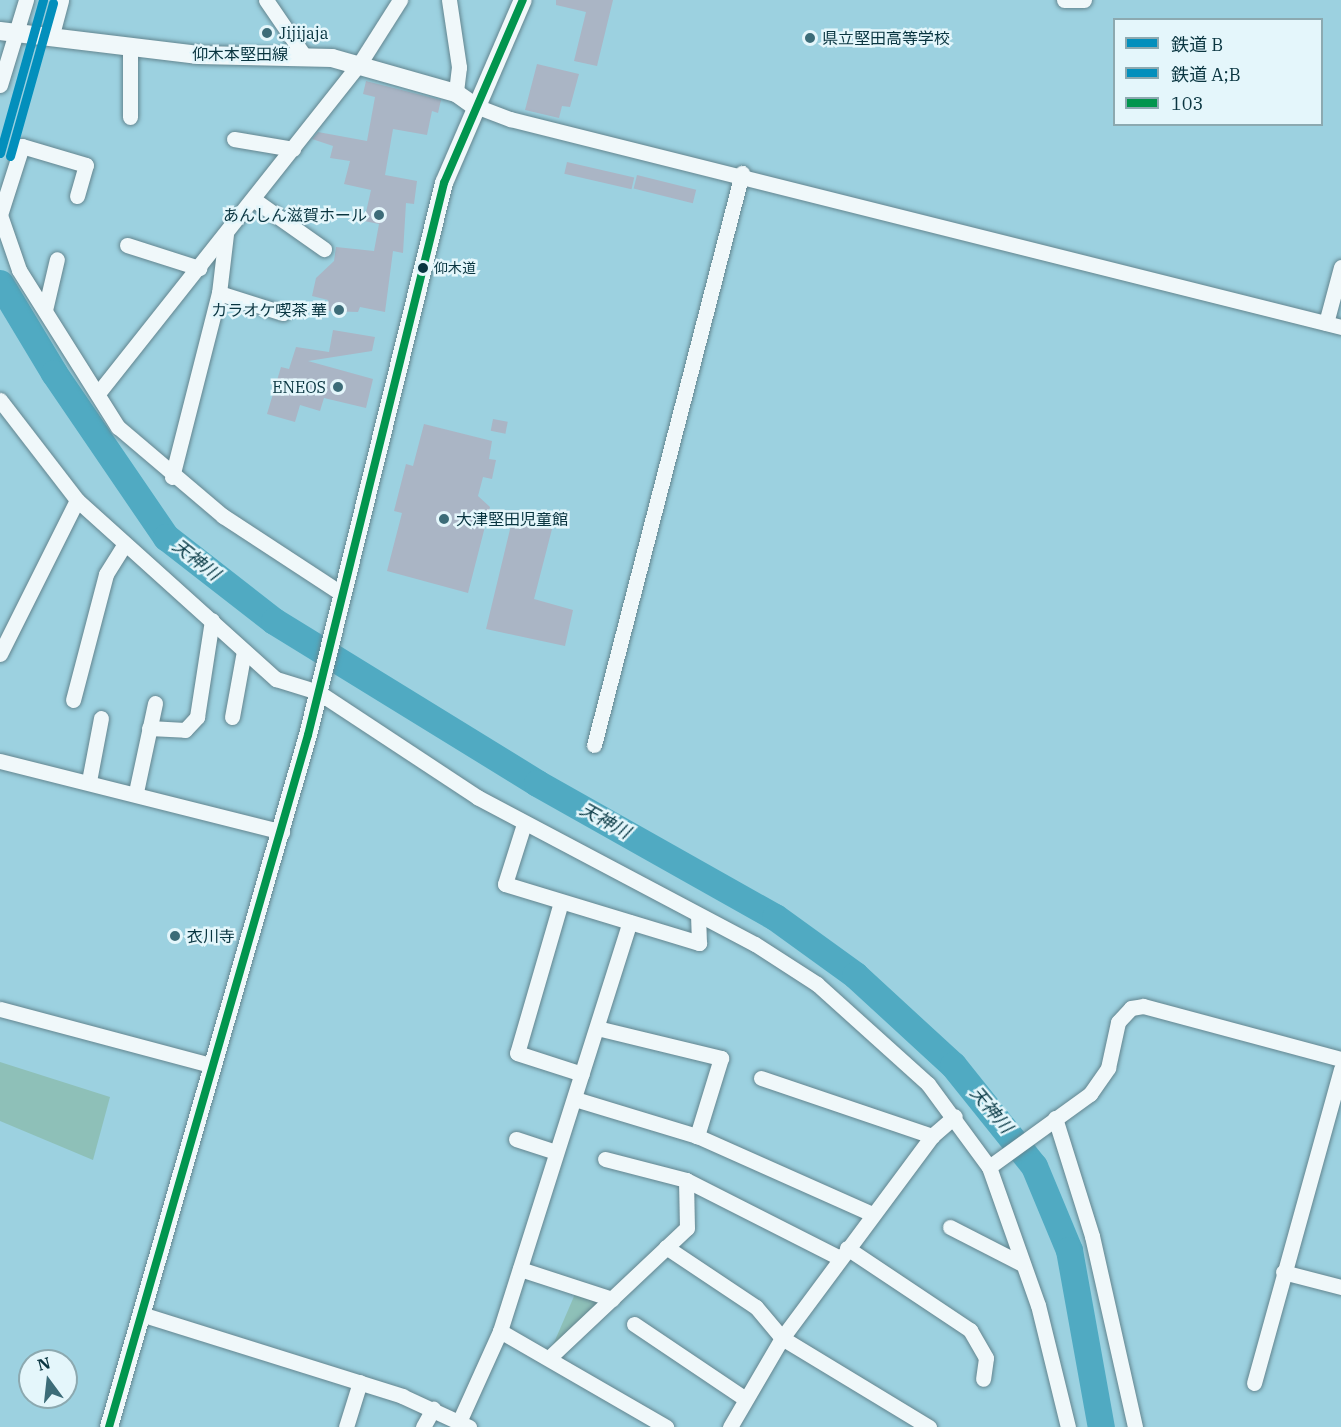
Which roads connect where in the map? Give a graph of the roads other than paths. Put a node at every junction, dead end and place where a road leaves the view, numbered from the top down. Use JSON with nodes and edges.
{"nodes":[{"id":1,"x":26,"y":0,"type":"edge"},
{"id":2,"x":61,"y":0,"type":"edge"},
{"id":3,"x":266,"y":0,"type":"edge"},
{"id":4,"x":400,"y":0,"type":"edge"},
{"id":5,"x":449,"y":0,"type":"edge"},
{"id":6,"x":523,"y":0,"type":"edge"},
{"id":7,"x":1064,"y":0,"type":"edge"},
{"id":8,"x":1084,"y":0,"type":"edge"},
{"id":9,"x":8,"y":33,"type":"edge"},
{"id":10,"x":51,"y":38,"type":"junction"},
{"id":11,"x":130,"y":47,"type":"junction"},
{"id":12,"x":303,"y":54,"type":"junction"},
{"id":13,"x":360,"y":63,"type":"junction"},
{"id":14,"x":0,"y":85,"type":"edge"},
{"id":15,"x":456,"y":93,"type":"junction"},
{"id":16,"x":473,"y":105,"type":"junction"},
{"id":17,"x":130,"y":117,"type":"dead end"},
{"id":18,"x":234,"y":139,"type":"dead end"},
{"id":19,"x":293,"y":148,"type":"junction"},
{"id":20,"x":742,"y":173,"type":"junction"},
{"id":21,"x":77,"y":196,"type":"dead end"},
{"id":22,"x":253,"y":200,"type":"junction"},
{"id":23,"x":0,"y":215,"type":"edge"},
{"id":24,"x":226,"y":233,"type":"junction"},
{"id":25,"x":127,"y":245,"type":"dead end"},
{"id":26,"x":324,"y":249,"type":"dead end"},
{"id":27,"x":57,"y":259,"type":"dead end"},
{"id":28,"x":1341,"y":267,"type":"edge"},
{"id":29,"x":199,"y":268,"type":"junction"},
{"id":30,"x":219,"y":293,"type":"junction"},
{"id":31,"x":45,"y":310,"type":"junction"},
{"id":32,"x":283,"y":313,"type":"dead end"},
{"id":33,"x":1333,"y":325,"type":"edge"},
{"id":34,"x":99,"y":392,"type":"junction"},
{"id":35,"x":0,"y":400,"type":"edge"},
{"id":36,"x":172,"y":477,"type":"junction"},
{"id":37,"x":77,"y":500,"type":"junction"},
{"id":38,"x":124,"y":545,"type":"junction"},
{"id":39,"x":339,"y":601,"type":"junction"},
{"id":40,"x":212,"y":620,"type":"junction"},
{"id":41,"x":3,"y":638,"type":"edge"},
{"id":42,"x":244,"y":651,"type":"junction"},
{"id":43,"x":0,"y":654,"type":"edge"},
{"id":44,"x":320,"y":684,"type":"junction"},
{"id":45,"x":73,"y":700,"type":"dead end"},
{"id":46,"x":155,"y":704,"type":"dead end"},
{"id":47,"x":232,"y":717,"type":"dead end"},
{"id":48,"x":101,"y":718,"type":"dead end"},
{"id":49,"x":149,"y":728,"type":"junction"},
{"id":50,"x":594,"y":745,"type":"dead end"},
{"id":51,"x":0,"y":761,"type":"edge"},
{"id":52,"x":89,"y":781,"type":"junction"},
{"id":53,"x":136,"y":792,"type":"junction"},
{"id":54,"x":524,"y":824,"type":"junction"},
{"id":55,"x":282,"y":832,"type":"junction"},
{"id":56,"x":561,"y":902,"type":"junction"},
{"id":57,"x":698,"y":915,"type":"junction"},
{"id":58,"x":630,"y":922,"type":"junction"},
{"id":59,"x":0,"y":1009,"type":"edge"},
{"id":60,"x":597,"y":1028,"type":"junction"},
{"id":61,"x":1341,"y":1059,"type":"edge"},
{"id":62,"x":214,"y":1066,"type":"junction"},
{"id":63,"x":1341,"y":1068,"type":"edge"},
{"id":64,"x":582,"y":1074,"type":"junction"},
{"id":65,"x":761,"y":1078,"type":"dead end"},
{"id":66,"x":575,"y":1099,"type":"junction"},
{"id":67,"x":955,"y":1116,"type":"junction"},
{"id":68,"x":1049,"y":1123,"type":"junction"},
{"id":69,"x":697,"y":1136,"type":"junction"},
{"id":70,"x":932,"y":1136,"type":"junction"},
{"id":71,"x":516,"y":1139,"type":"dead end"},
{"id":72,"x":553,"y":1151,"type":"junction"},
{"id":73,"x":605,"y":1159,"type":"dead end"},
{"id":74,"x":993,"y":1164,"type":"junction"},
{"id":75,"x":686,"y":1180,"type":"junction"},
{"id":76,"x":872,"y":1214,"type":"junction"},
{"id":77,"x":950,"y":1227,"type":"dead end"},
{"id":78,"x":666,"y":1247,"type":"junction"},
{"id":79,"x":843,"y":1253,"type":"junction"},
{"id":80,"x":1022,"y":1264,"type":"junction"},
{"id":81,"x":520,"y":1269,"type":"junction"},
{"id":82,"x":1283,"y":1272,"type":"junction"},
{"id":83,"x":1341,"y":1287,"type":"edge"},
{"id":84,"x":612,"y":1299,"type":"junction"},
{"id":85,"x":141,"y":1314,"type":"junction"},
{"id":86,"x":634,"y":1323,"type":"dead end"},
{"id":87,"x":500,"y":1330,"type":"junction"},
{"id":88,"x":782,"y":1338,"type":"junction"},
{"id":89,"x":550,"y":1357,"type":"junction"},
{"id":90,"x":983,"y":1379,"type":"dead end"},
{"id":91,"x":360,"y":1382,"type":"junction"},
{"id":92,"x":1254,"y":1383,"type":"dead end"},
{"id":93,"x":744,"y":1398,"type":"junction"},
{"id":94,"x":433,"y":1409,"type":"junction"},
{"id":95,"x":464,"y":1424,"type":"edge"},
{"id":96,"x":109,"y":1427,"type":"edge"},
{"id":97,"x":346,"y":1427,"type":"edge"},
{"id":98,"x":423,"y":1427,"type":"edge"},
{"id":99,"x":666,"y":1427,"type":"edge"},
{"id":100,"x":730,"y":1427,"type":"edge"},
{"id":101,"x":929,"y":1427,"type":"edge"},
{"id":102,"x":1068,"y":1427,"type":"edge"},
{"id":103,"x":1135,"y":1427,"type":"edge"}],
"edges":[{"from":1,"to":9,"type":"street"},
{"from":2,"to":10,"type":"street"},
{"from":3,"to":12,"type":"street"},
{"from":4,"to":13,"type":"street"},
{"from":5,"to":15,"type":"street"},
{"from":6,"to":16,"type":"main road"},
{"from":7,"to":8,"type":"street"},
{"from":9,"to":10,"type":"main road","name":"仰木本堅田線"},
{"from":9,"to":14,"type":"street"},
{"from":10,"to":11,"type":"main road","name":"仰木本堅田線"},
{"from":11,"to":12,"type":"main road","name":"仰木本堅田線"},
{"from":11,"to":17,"type":"street"},
{"from":12,"to":13,"type":"main road","name":"仰木本堅田線"},
{"from":13,"to":15,"type":"main road","name":"仰木本堅田線"},
{"from":13,"to":19,"type":"street"},
{"from":15,"to":16,"type":"main road","name":"仰木本堅田線"},
{"from":16,"to":20,"type":"street"},
{"from":16,"to":39,"type":"main road"},
{"from":18,"to":19,"type":"street"},
{"from":19,"to":22,"type":"street"},
{"from":20,"to":33,"type":"street"},
{"from":20,"to":50,"type":"street"},
{"from":21,"to":23,"type":"street"},
{"from":22,"to":24,"type":"street"},
{"from":22,"to":26,"type":"street"},
{"from":23,"to":31,"type":"street"},
{"from":24,"to":29,"type":"street"},
{"from":24,"to":30,"type":"street"},
{"from":25,"to":29,"type":"street"},
{"from":27,"to":31,"type":"street"},
{"from":28,"to":33,"type":"street"},
{"from":29,"to":34,"type":"street"},
{"from":30,"to":32,"type":"street"},
{"from":30,"to":36,"type":"street"},
{"from":31,"to":34,"type":"street"},
{"from":34,"to":36,"type":"street"},
{"from":35,"to":37,"type":"street"},
{"from":36,"to":39,"type":"street"},
{"from":37,"to":38,"type":"street"},
{"from":37,"to":41,"type":"street"},
{"from":38,"to":40,"type":"street"},
{"from":38,"to":45,"type":"street"},
{"from":39,"to":44,"type":"main road"},
{"from":40,"to":42,"type":"street"},
{"from":40,"to":49,"type":"street"},
{"from":41,"to":43,"type":"street"},
{"from":42,"to":44,"type":"street"},
{"from":42,"to":47,"type":"street"},
{"from":44,"to":54,"type":"street"},
{"from":44,"to":55,"type":"main road"},
{"from":46,"to":49,"type":"street"},
{"from":48,"to":52,"type":"street"},
{"from":49,"to":53,"type":"street"},
{"from":51,"to":52,"type":"street"},
{"from":52,"to":53,"type":"street"},
{"from":53,"to":55,"type":"street"},
{"from":54,"to":56,"type":"street"},
{"from":54,"to":57,"type":"street"},
{"from":55,"to":62,"type":"main road"},
{"from":56,"to":58,"type":"street"},
{"from":56,"to":64,"type":"street"},
{"from":57,"to":58,"type":"street"},
{"from":57,"to":67,"type":"street"},
{"from":58,"to":60,"type":"street"},
{"from":59,"to":62,"type":"street"},
{"from":60,"to":64,"type":"street"},
{"from":60,"to":69,"type":"street"},
{"from":61,"to":68,"type":"street"},
{"from":62,"to":85,"type":"main road"},
{"from":63,"to":82,"type":"street"},
{"from":64,"to":66,"type":"street"},
{"from":65,"to":70,"type":"street"},
{"from":66,"to":69,"type":"street"},
{"from":66,"to":72,"type":"street"},
{"from":67,"to":70,"type":"street"},
{"from":67,"to":74,"type":"street"},
{"from":68,"to":74,"type":"street"},
{"from":68,"to":103,"type":"street"},
{"from":69,"to":76,"type":"street"},
{"from":70,"to":76,"type":"street"},
{"from":71,"to":72,"type":"street"},
{"from":72,"to":81,"type":"street"},
{"from":73,"to":75,"type":"street"},
{"from":74,"to":80,"type":"street"},
{"from":75,"to":78,"type":"street"},
{"from":75,"to":79,"type":"street"},
{"from":76,"to":79,"type":"street"},
{"from":77,"to":80,"type":"street"},
{"from":78,"to":84,"type":"street"},
{"from":78,"to":88,"type":"street"},
{"from":79,"to":88,"type":"street"},
{"from":79,"to":90,"type":"street"},
{"from":80,"to":102,"type":"street"},
{"from":81,"to":84,"type":"street"},
{"from":81,"to":87,"type":"street"},
{"from":82,"to":83,"type":"street"},
{"from":82,"to":92,"type":"street"},
{"from":84,"to":89,"type":"street"},
{"from":85,"to":91,"type":"street"},
{"from":85,"to":96,"type":"main road"},
{"from":86,"to":93,"type":"street"},
{"from":87,"to":89,"type":"street"},
{"from":87,"to":95,"type":"street"},
{"from":88,"to":93,"type":"street"},
{"from":88,"to":101,"type":"street"},
{"from":89,"to":99,"type":"street"},
{"from":91,"to":94,"type":"street"},
{"from":91,"to":97,"type":"street"},
{"from":93,"to":100,"type":"street"},
{"from":94,"to":95,"type":"street"},
{"from":94,"to":98,"type":"street"}]}
